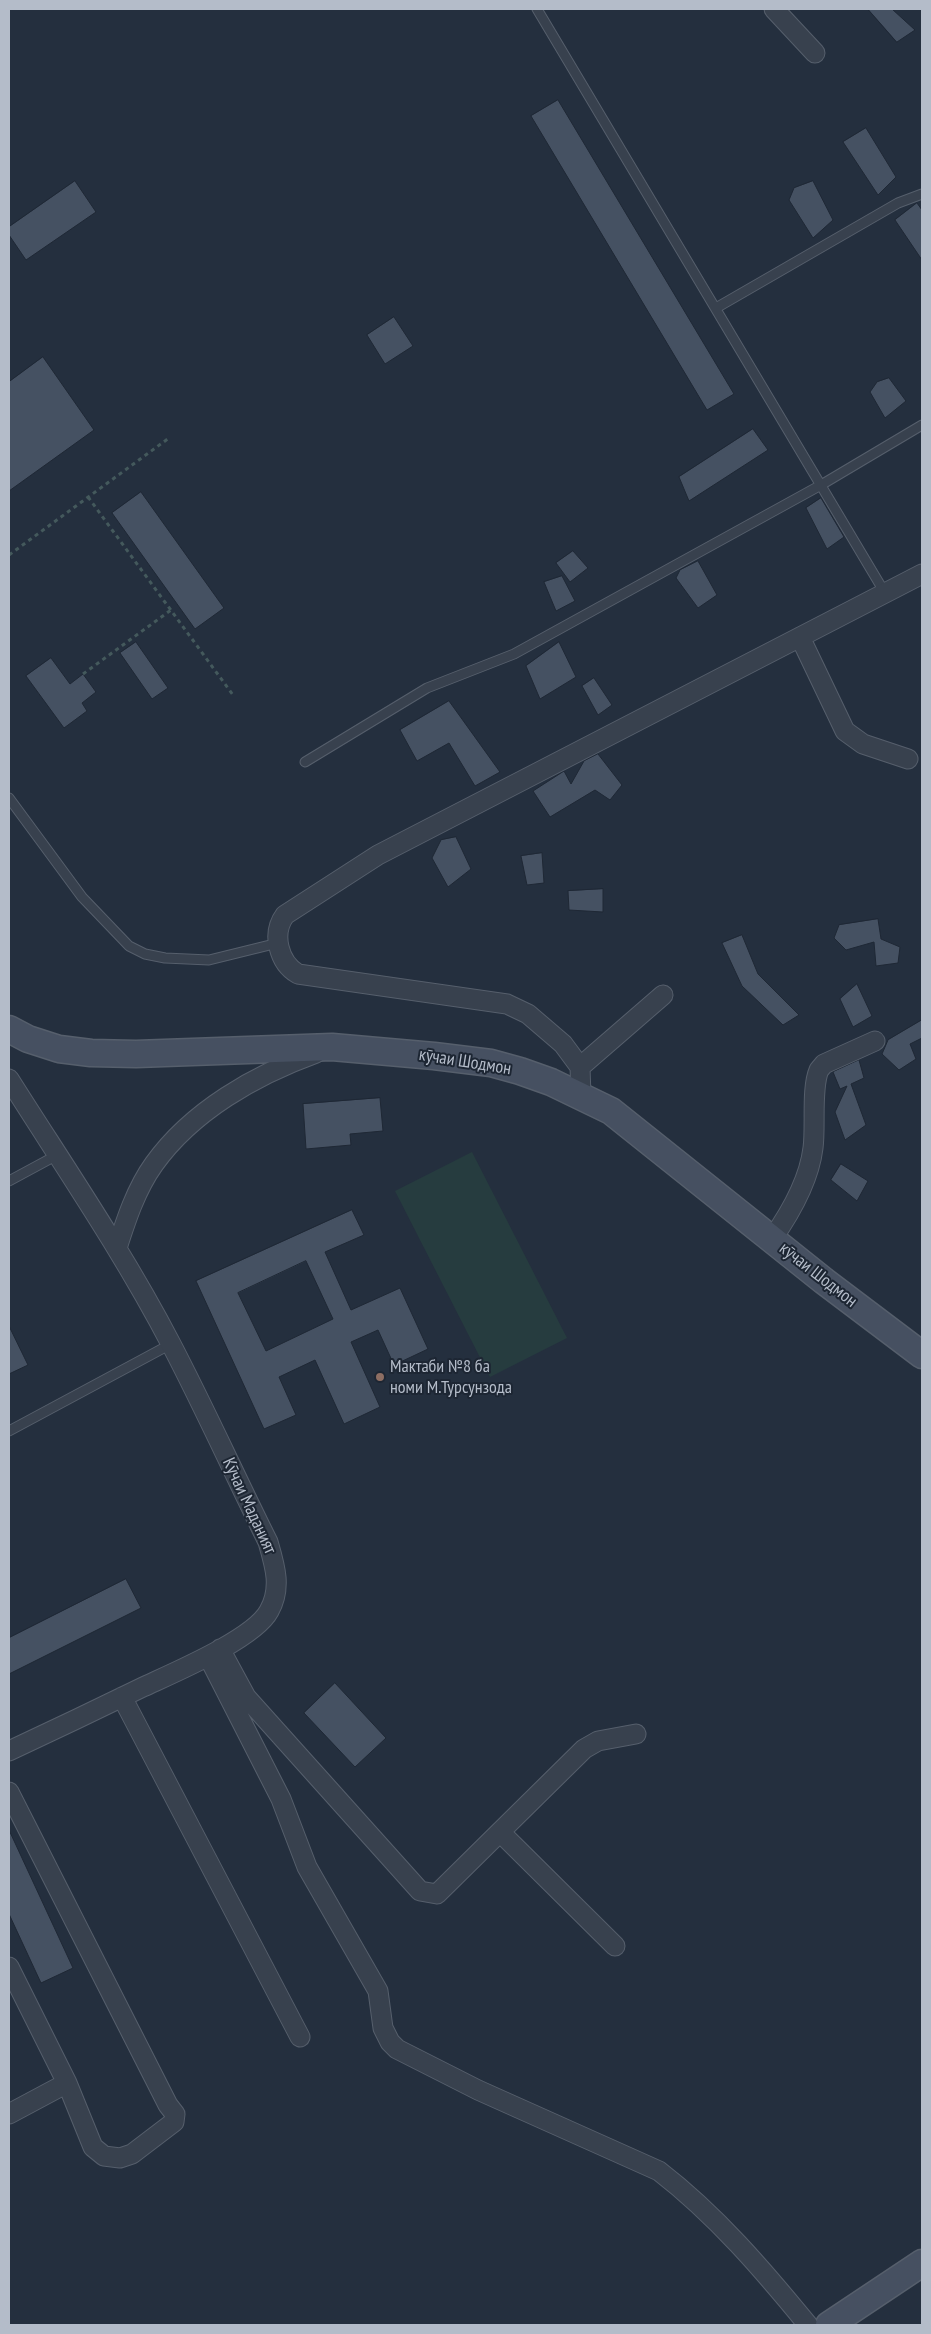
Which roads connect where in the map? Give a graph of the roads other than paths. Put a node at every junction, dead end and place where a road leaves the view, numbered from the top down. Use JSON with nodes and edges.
{"nodes":[{"id":1,"x":537,"y":9,"type":"edge"},
{"id":2,"x":774,"y":9,"type":"edge"},
{"id":3,"x":815,"y":53,"type":"dead end"},
{"id":4,"x":922,"y":194,"type":"edge"},
{"id":5,"x":716,"y":308,"type":"junction"},
{"id":6,"x":922,"y":425,"type":"edge"},
{"id":7,"x":821,"y":485,"type":"junction"},
{"id":8,"x":922,"y":574,"type":"edge"},
{"id":9,"x":885,"y":593,"type":"junction"},
{"id":10,"x":800,"y":637,"type":"junction"},
{"id":11,"x":908,"y":759,"type":"dead end"},
{"id":12,"x":305,"y":762,"type":"dead end"},
{"id":13,"x":9,"y":798,"type":"edge"},
{"id":14,"x":278,"y":943,"type":"junction"},
{"id":15,"x":663,"y":994,"type":"dead end"},
{"id":16,"x":9,"y":1029,"type":"edge"},
{"id":17,"x":875,"y":1041,"type":"dead end"},
{"id":18,"x":332,"y":1046,"type":"junction"},
{"id":19,"x":580,"y":1067,"type":"junction"},
{"id":20,"x":9,"y":1079,"type":"edge"},
{"id":21,"x":582,"y":1096,"type":"junction"},
{"id":22,"x":59,"y":1154,"type":"junction"},
{"id":23,"x":9,"y":1181,"type":"edge"},
{"id":24,"x":772,"y":1239,"type":"junction"},
{"id":25,"x":117,"y":1248,"type":"junction"},
{"id":26,"x":171,"y":1344,"type":"junction"},
{"id":27,"x":922,"y":1355,"type":"edge"},
{"id":28,"x":9,"y":1431,"type":"edge"},
{"id":29,"x":214,"y":1652,"type":"junction"},
{"id":30,"x":122,"y":1698,"type":"junction"},
{"id":31,"x":636,"y":1734,"type":"dead end"},
{"id":32,"x":9,"y":1751,"type":"edge"},
{"id":33,"x":9,"y":1792,"type":"edge"},
{"id":34,"x":501,"y":1833,"type":"junction"},
{"id":35,"x":615,"y":1946,"type":"dead end"},
{"id":36,"x":9,"y":1967,"type":"edge"},
{"id":37,"x":300,"y":2037,"type":"dead end"},
{"id":38,"x":67,"y":2083,"type":"junction"},
{"id":39,"x":9,"y":2114,"type":"edge"},
{"id":40,"x":922,"y":2263,"type":"edge"},
{"id":41,"x":808,"y":2325,"type":"edge"},
{"id":42,"x":830,"y":2325,"type":"edge"}],
"edges":[{"from":1,"to":5,"type":"lane"},
{"from":2,"to":3,"type":"street"},
{"from":4,"to":5,"type":"lane"},
{"from":5,"to":7,"type":"lane"},
{"from":6,"to":7,"type":"lane"},
{"from":7,"to":9,"type":"lane"},
{"from":7,"to":12,"type":"lane"},
{"from":8,"to":9,"type":"street"},
{"from":9,"to":10,"type":"street"},
{"from":10,"to":11,"type":"street"},
{"from":10,"to":14,"type":"street"},
{"from":13,"to":14,"type":"lane"},
{"from":14,"to":19,"type":"street"},
{"from":15,"to":19,"type":"street"},
{"from":16,"to":18,"type":"main road","name":"кӯчаи Шодмон"},
{"from":17,"to":24,"type":"street"},
{"from":18,"to":21,"type":"main road","name":"кӯчаи Шодмон"},
{"from":18,"to":25,"type":"street"},
{"from":19,"to":21,"type":"street"},
{"from":20,"to":22,"type":"street","name":"Кӯчаи Маданият"},
{"from":21,"to":24,"type":"main road","name":"кӯчаи Шодмон"},
{"from":22,"to":23,"type":"lane"},
{"from":22,"to":25,"type":"street","name":"Кӯчаи Маданият"},
{"from":24,"to":27,"type":"main road","name":"кӯчаи Шодмон"},
{"from":25,"to":26,"type":"street","name":"Кӯчаи Маданият"},
{"from":26,"to":28,"type":"lane"},
{"from":26,"to":29,"type":"street","name":"Кӯчаи Маданият"},
{"from":29,"to":30,"type":"street","name":"Кӯчаи Маданият"},
{"from":29,"to":34,"type":"street"},
{"from":29,"to":41,"type":"street"},
{"from":30,"to":32,"type":"street","name":"Кӯчаи Маданият"},
{"from":30,"to":37,"type":"street"},
{"from":31,"to":34,"type":"street"},
{"from":33,"to":38,"type":"street"},
{"from":34,"to":35,"type":"street"},
{"from":36,"to":38,"type":"street"},
{"from":38,"to":39,"type":"street"},
{"from":40,"to":42,"type":"main road"}]}
